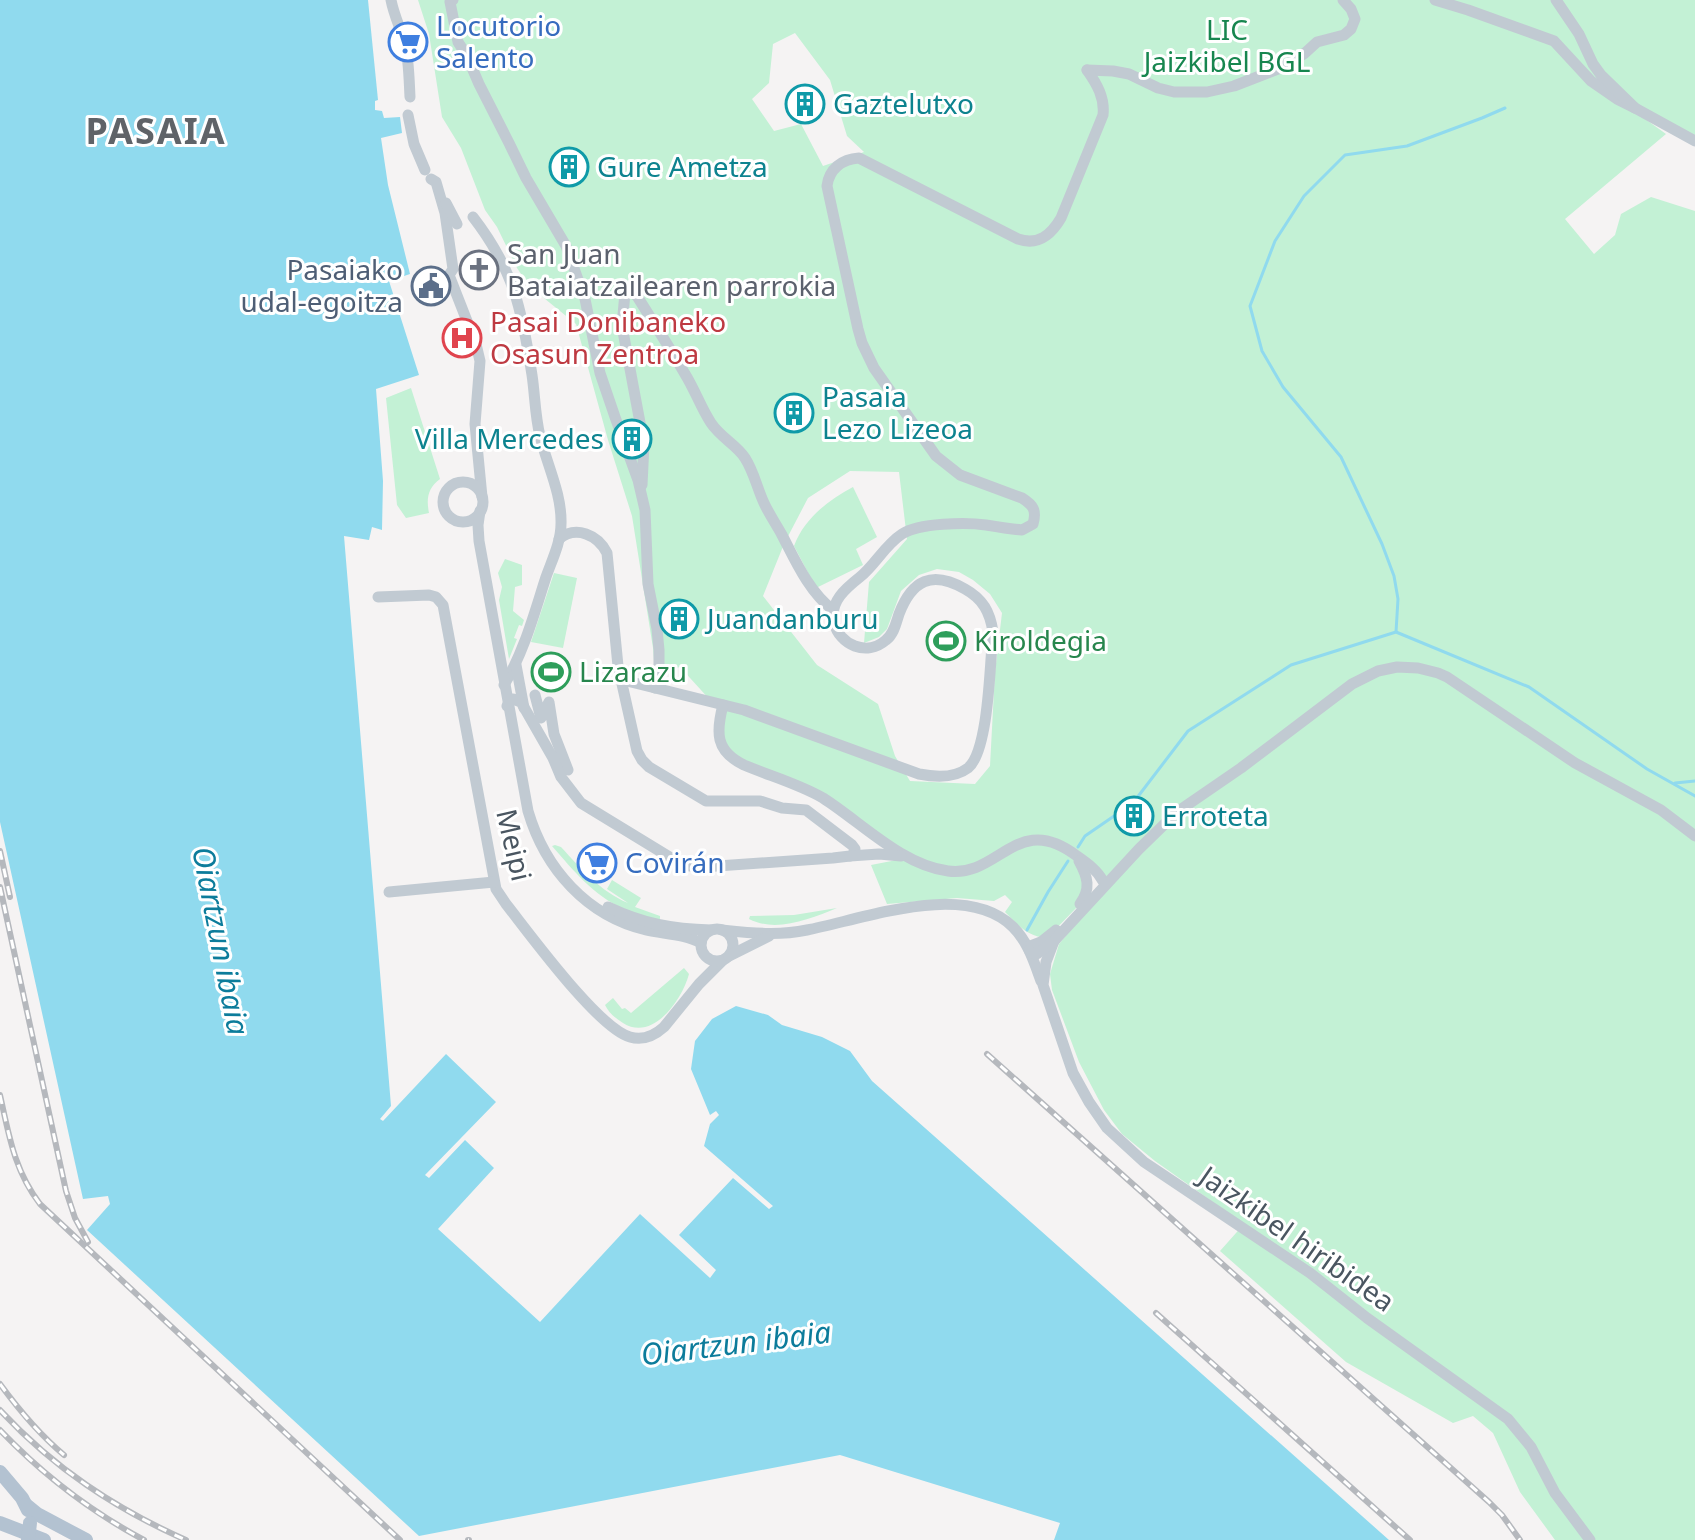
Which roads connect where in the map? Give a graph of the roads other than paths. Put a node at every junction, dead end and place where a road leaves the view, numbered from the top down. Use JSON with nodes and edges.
{"nodes":[{"id":1,"x":391,"y":0,"type":"edge"},
{"id":2,"x":453,"y":0,"type":"edge"},
{"id":3,"x":1343,"y":0,"type":"edge"},
{"id":4,"x":1435,"y":0,"type":"edge"},
{"id":5,"x":1556,"y":0,"type":"edge"},
{"id":6,"x":410,"y":97,"type":"dead end"},
{"id":7,"x":1635,"y":108,"type":"junction"},
{"id":8,"x":408,"y":115,"type":"dead end"},
{"id":9,"x":1695,"y":141,"type":"edge"},
{"id":10,"x":442,"y":201,"type":"junction"},
{"id":11,"x":473,"y":217,"type":"dead end"},
{"id":12,"x":457,"y":224,"type":"dead end"},
{"id":13,"x":642,"y":492,"type":"junction"},
{"id":14,"x":482,"y":497,"type":"junction"},
{"id":15,"x":480,"y":511,"type":"junction"},
{"id":16,"x":462,"y":522,"type":"junction"},
{"id":17,"x":559,"y":539,"type":"junction"},
{"id":18,"x":479,"y":541,"type":"junction"},
{"id":19,"x":378,"y":597,"type":"dead end"},
{"id":20,"x":833,"y":610,"type":"junction"},
{"id":21,"x":500,"y":664,"type":"junction"},
{"id":22,"x":516,"y":665,"type":"junction"},
{"id":23,"x":618,"y":666,"type":"junction"},
{"id":24,"x":504,"y":685,"type":"junction"},
{"id":25,"x":655,"y":688,"type":"junction"},
{"id":26,"x":535,"y":695,"type":"dead end"},
{"id":27,"x":723,"y":705,"type":"junction"},
{"id":28,"x":507,"y":706,"type":"junction"},
{"id":29,"x":525,"y":708,"type":"junction"},
{"id":30,"x":539,"y":724,"type":"junction"},
{"id":31,"x":568,"y":770,"type":"dead end"},
{"id":32,"x":1695,"y":836,"type":"edge"},
{"id":33,"x":852,"y":854,"type":"junction"},
{"id":34,"x":909,"y":858,"type":"junction"},
{"id":35,"x":1087,"y":868,"type":"junction"},
{"id":36,"x":1110,"y":876,"type":"junction"},
{"id":37,"x":494,"y":882,"type":"junction"},
{"id":38,"x":572,"y":888,"type":"junction"},
{"id":39,"x":389,"y":892,"type":"dead end"},
{"id":40,"x":1084,"y":905,"type":"junction"},
{"id":41,"x":717,"y":930,"type":"junction"},
{"id":42,"x":773,"y":935,"type":"junction"},
{"id":43,"x":1054,"y":941,"type":"junction"},
{"id":44,"x":703,"y":949,"type":"junction"},
{"id":45,"x":1028,"y":949,"type":"junction"},
{"id":46,"x":726,"y":958,"type":"junction"},
{"id":47,"x":1043,"y":985,"type":"junction"},
{"id":48,"x":691,"y":993,"type":"junction"},
{"id":49,"x":0,"y":1472,"type":"edge"},
{"id":50,"x":26,"y":1505,"type":"junction"},
{"id":51,"x":0,"y":1523,"type":"edge"},
{"id":52,"x":28,"y":1540,"type":"edge"},
{"id":53,"x":44,"y":1540,"type":"edge"},
{"id":54,"x":86,"y":1540,"type":"edge"},
{"id":55,"x":1590,"y":1540,"type":"edge"}],
"edges":[{"from":1,"to":6,"type":"street"},
{"from":2,"to":13,"type":"street"},
{"from":3,"to":20,"type":"street"},
{"from":4,"to":7,"type":"street"},
{"from":5,"to":7,"type":"street"},
{"from":7,"to":9,"type":"street"},
{"from":8,"to":10,"type":"street"},
{"from":10,"to":12,"type":"street"},
{"from":10,"to":14,"type":"street"},
{"from":11,"to":17,"type":"street"},
{"from":13,"to":20,"type":"street"},
{"from":13,"to":25,"type":"street"},
{"from":14,"to":15,"type":"street"},
{"from":14,"to":16,"type":"street"},
{"from":15,"to":16,"type":"street"},
{"from":15,"to":18,"type":"street"},
{"from":16,"to":18,"type":"street"},
{"from":17,"to":22,"type":"street"},
{"from":17,"to":23,"type":"street"},
{"from":18,"to":21,"type":"street"},
{"from":19,"to":37,"type":"street","name":"Meipi"},
{"from":20,"to":27,"type":"street"},
{"from":21,"to":22,"type":"street"},
{"from":21,"to":24,"type":"street"},
{"from":22,"to":24,"type":"street"},
{"from":22,"to":29,"type":"street"},
{"from":23,"to":25,"type":"street"},
{"from":23,"to":33,"type":"street"},
{"from":24,"to":28,"type":"street"},
{"from":25,"to":27,"type":"street"},
{"from":26,"to":30,"type":"street"},
{"from":27,"to":34,"type":"street"},
{"from":28,"to":29,"type":"street"},
{"from":28,"to":38,"type":"street"},
{"from":29,"to":30,"type":"street"},
{"from":30,"to":31,"type":"street"},
{"from":30,"to":33,"type":"street"},
{"from":32,"to":36,"type":"street"},
{"from":33,"to":34,"type":"street"},
{"from":34,"to":35,"type":"street"},
{"from":35,"to":36,"type":"street"},
{"from":35,"to":36,"type":"street"},
{"from":35,"to":40,"type":"street"},
{"from":36,"to":40,"type":"street"},
{"from":37,"to":39,"type":"street"},
{"from":37,"to":48,"type":"street","name":"Meipi"},
{"from":38,"to":41,"type":"street"},
{"from":38,"to":44,"type":"street"},
{"from":40,"to":43,"type":"street"},
{"from":40,"to":45,"type":"street"},
{"from":41,"to":42,"type":"street"},
{"from":41,"to":44,"type":"street"},
{"from":41,"to":46,"type":"street"},
{"from":42,"to":45,"type":"street"},
{"from":42,"to":46,"type":"street","name":"Meipi"},
{"from":43,"to":45,"type":"street"},
{"from":43,"to":47,"type":"street"},
{"from":44,"to":46,"type":"street"},
{"from":44,"to":48,"type":"street","name":"Meipi"},
{"from":45,"to":47,"type":"street","name":"Jaizkibel hiribidea"},
{"from":46,"to":48,"type":"street","name":"Meipi"},
{"from":47,"to":55,"type":"street","name":"Jaizkibel hiribidea"},
{"from":49,"to":50,"type":"main road"},
{"from":50,"to":52,"type":"main road","bridge":true},
{"from":50,"to":54,"type":"main road"},
{"from":51,"to":53,"type":"main road"}]}
